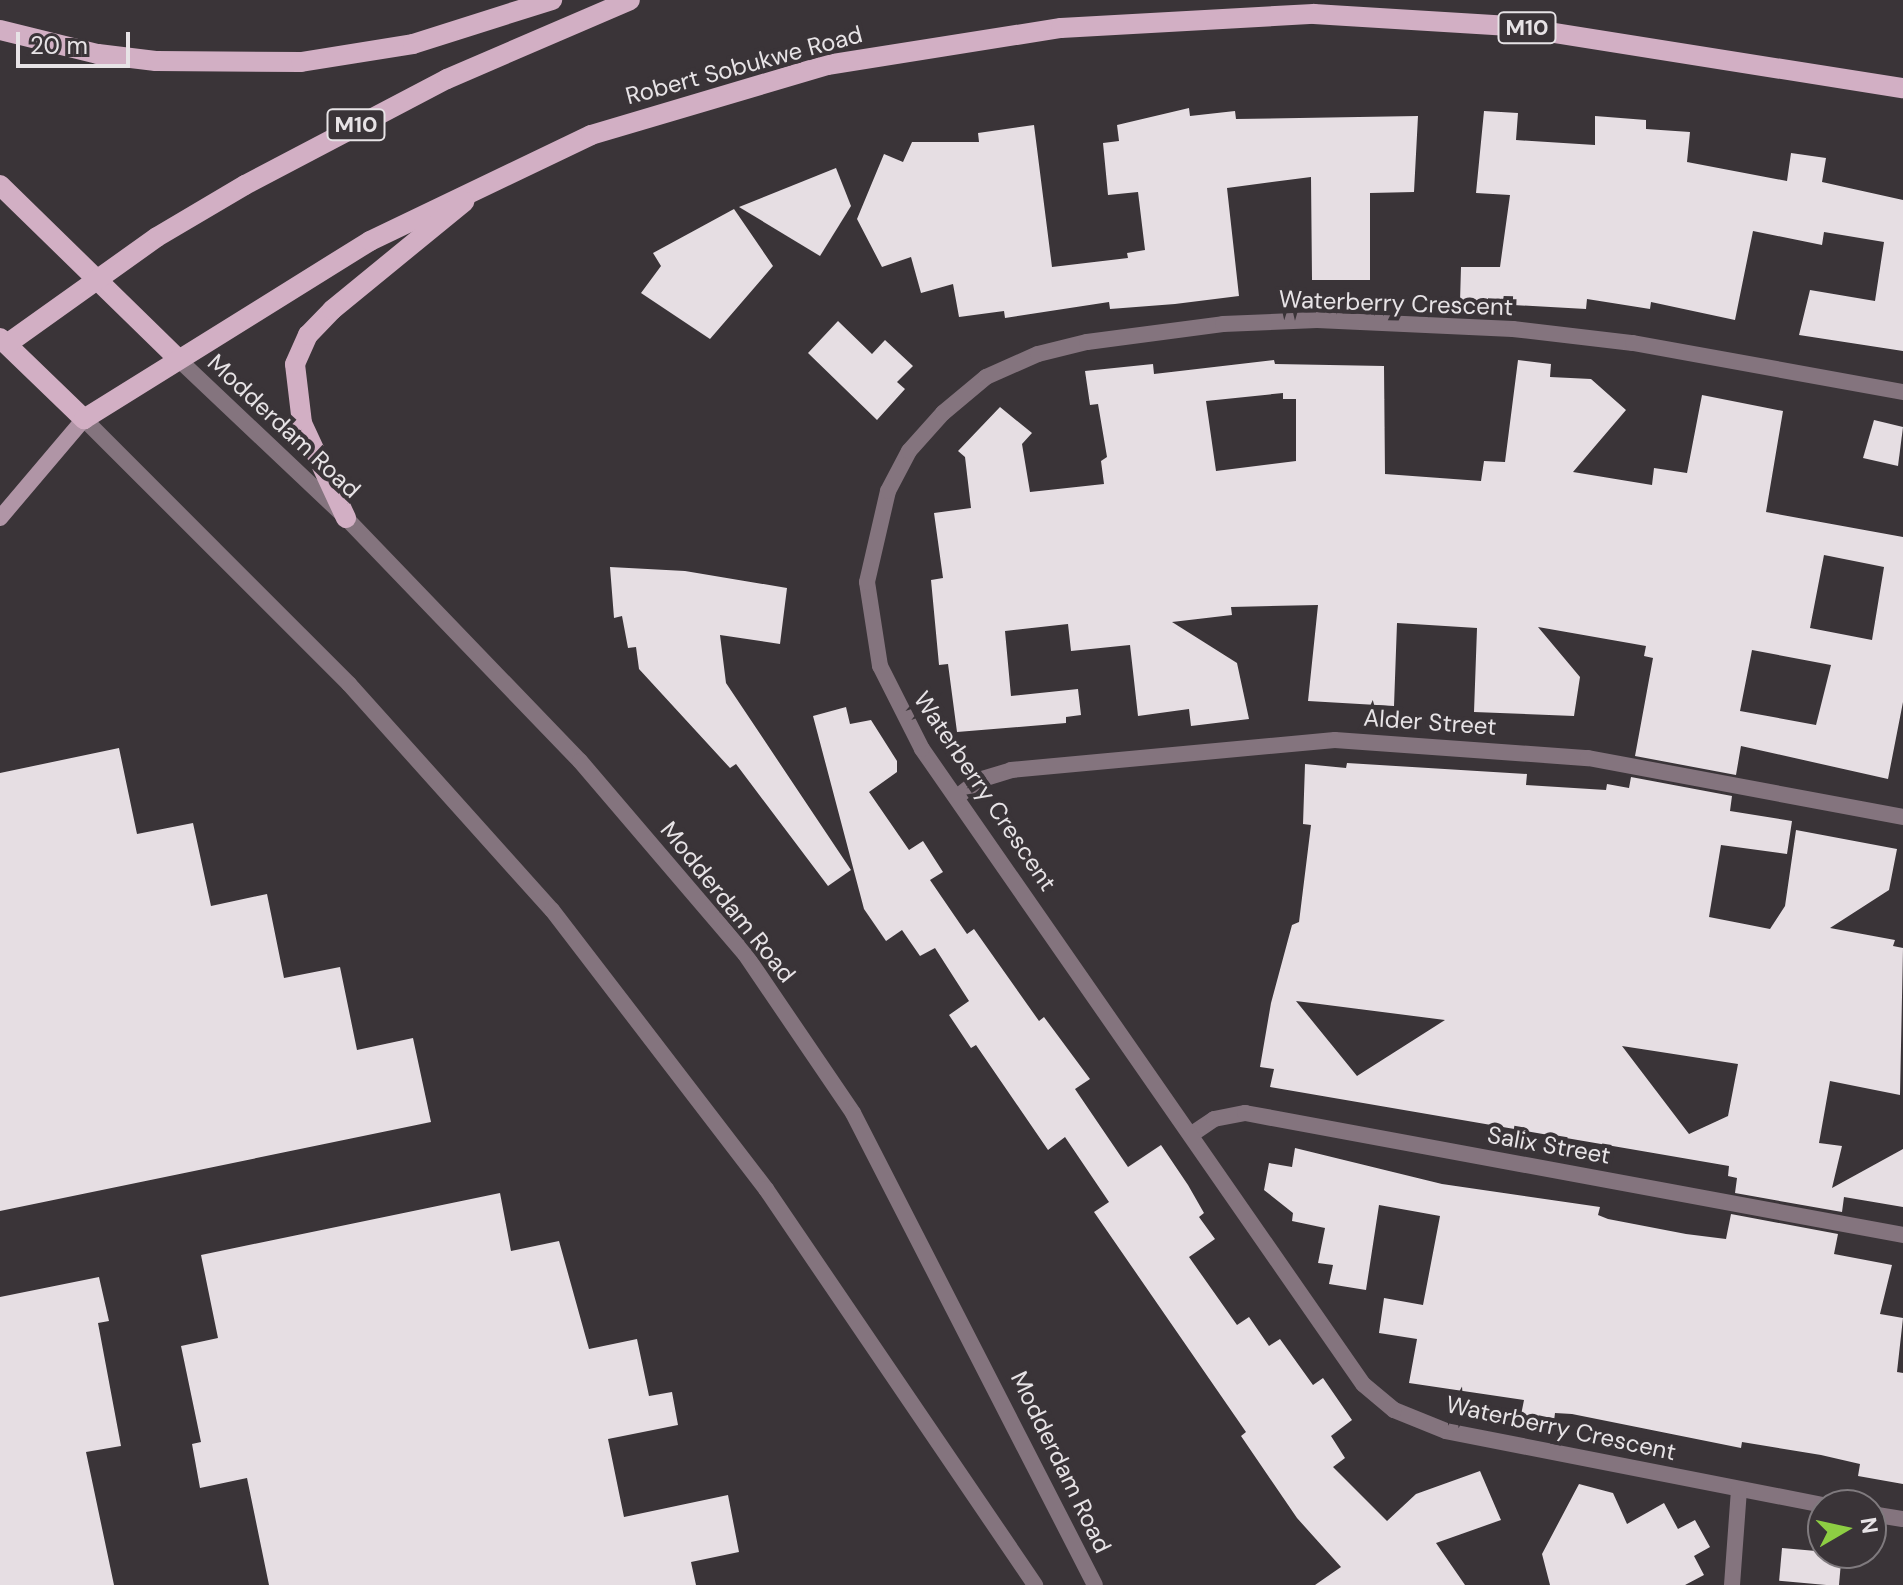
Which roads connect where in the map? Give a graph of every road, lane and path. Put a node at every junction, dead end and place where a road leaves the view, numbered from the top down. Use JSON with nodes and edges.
{"nodes":[{"id":1,"x":552,"y":0,"type":"edge"},
{"id":2,"x":630,"y":0,"type":"edge"},
{"id":3,"x":0,"y":30,"type":"edge"},
{"id":4,"x":1903,"y":88,"type":"edge"},
{"id":5,"x":495,"y":177,"type":"junction"},
{"id":6,"x":0,"y":185,"type":"edge"},
{"id":7,"x":97,"y":279,"type":"junction"},
{"id":8,"x":2,"y":344,"type":"edge"},
{"id":9,"x":176,"y":357,"type":"junction"},
{"id":10,"x":1903,"y":392,"type":"edge"},
{"id":11,"x":84,"y":419,"type":"junction"},
{"id":12,"x":0,"y":518,"type":"edge"},
{"id":13,"x":346,"y":518,"type":"junction"},
{"id":14,"x":957,"y":797,"type":"junction"},
{"id":15,"x":1903,"y":817,"type":"edge"},
{"id":16,"x":1192,"y":1134,"type":"junction"},
{"id":17,"x":1903,"y":1235,"type":"edge"},
{"id":18,"x":1739,"y":1489,"type":"junction"},
{"id":19,"x":1807,"y":1502,"type":"edge"},
{"id":20,"x":1035,"y":1585,"type":"edge"},
{"id":21,"x":1095,"y":1585,"type":"edge"},
{"id":22,"x":1732,"y":1585,"type":"edge"}],
"edges":[{"from":1,"to":3,"type":"main road"},
{"from":2,"to":7,"type":"main road","number":"M10"},
{"from":4,"to":5,"type":"main road","name":"Robert Sobukwe Road","number":"M10"},
{"from":5,"to":9,"type":"main road","name":"Robert Sobukwe Road","number":"M10"},
{"from":5,"to":13,"type":"main road"},
{"from":6,"to":7,"type":"main road"},
{"from":7,"to":8,"type":"main road","number":"M10"},
{"from":7,"to":9,"type":"main road"},
{"from":8,"to":11,"type":"main road","number":"M10"},
{"from":9,"to":11,"type":"main road","name":"Robert Sobukwe Road","number":"M10"},
{"from":9,"to":13,"type":"street","name":"Modderdam Road"},
{"from":10,"to":14,"type":"street","name":"Waterberry Crescent"},
{"from":11,"to":12,"type":"main road"},
{"from":11,"to":20,"type":"street"},
{"from":13,"to":21,"type":"street","name":"Modderdam Road"},
{"from":14,"to":15,"type":"street","name":"Alder Street"},
{"from":14,"to":16,"type":"street","name":"Waterberry Crescent"},
{"from":16,"to":17,"type":"street","name":"Salix Street"},
{"from":16,"to":18,"type":"street","name":"Waterberry Crescent"},
{"from":18,"to":19,"type":"street","name":"Waterberry Crescent"},
{"from":18,"to":22,"type":"street"}]}
